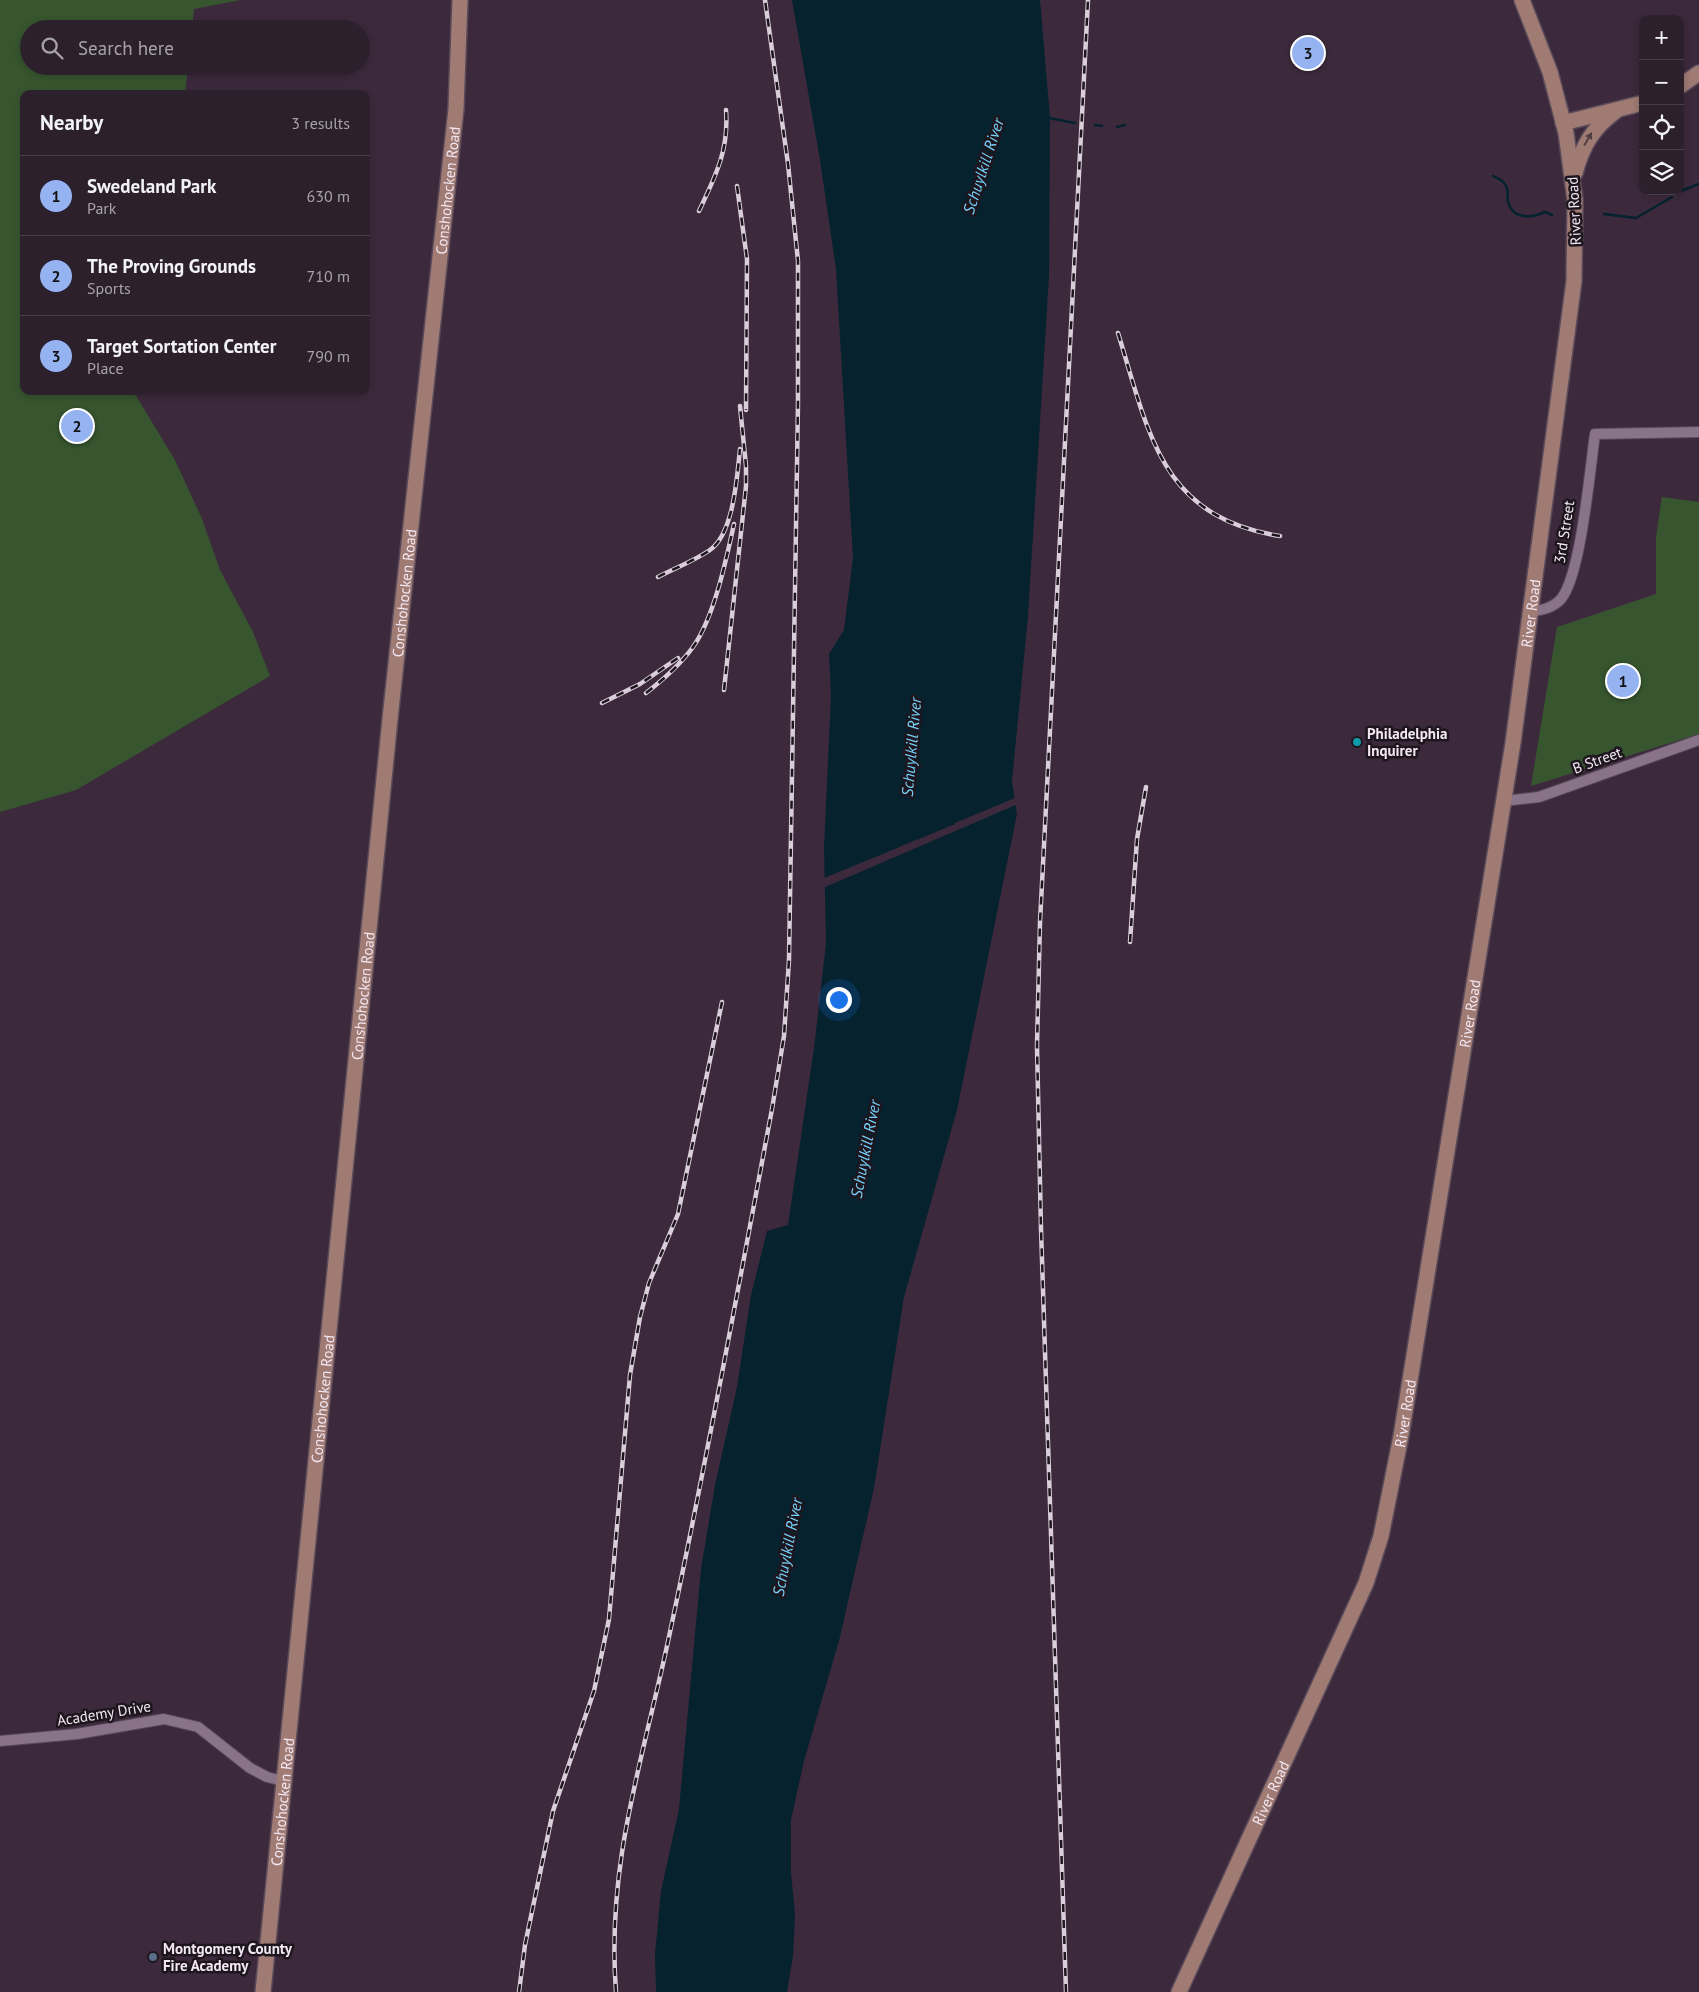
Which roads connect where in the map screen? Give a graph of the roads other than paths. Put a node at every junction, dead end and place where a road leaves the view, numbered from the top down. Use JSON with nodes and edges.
{"nodes":[{"id":1,"x":460,"y":0,"type":"edge"},
{"id":2,"x":1522,"y":0,"type":"edge"},
{"id":3,"x":1699,"y":73,"type":"edge"},
{"id":4,"x":1684,"y":83,"type":"edge"},
{"id":5,"x":1639,"y":104,"type":"edge"},
{"id":6,"x":1617,"y":110,"type":"junction"},
{"id":7,"x":1564,"y":123,"type":"junction"},
{"id":8,"x":1573,"y":179,"type":"junction"},
{"id":9,"x":1699,"y":432,"type":"edge"},
{"id":10,"x":1530,"y":612,"type":"junction"},
{"id":11,"x":1699,"y":740,"type":"edge"},
{"id":12,"x":1503,"y":801,"type":"junction"},
{"id":13,"x":0,"y":1741,"type":"edge"},
{"id":14,"x":283,"y":1781,"type":"junction"},
{"id":15,"x":263,"y":1992,"type":"edge"},
{"id":16,"x":1179,"y":1992,"type":"edge"}],
"edges":[{"from":1,"to":14,"type":"main road","name":"Conshohocken Road"},
{"from":2,"to":7,"type":"main road","name":"River Road"},
{"from":3,"to":4,"type":"main road"},
{"from":5,"to":6,"type":"main road"},
{"from":6,"to":7,"type":"main road"},
{"from":8,"to":6,"type":"main road","one_way":true},
{"from":7,"to":8,"type":"main road","name":"River Road"},
{"from":8,"to":10,"type":"main road","name":"River Road"},
{"from":9,"to":10,"type":"street","name":"3rd Street"},
{"from":10,"to":12,"type":"main road","name":"River Road"},
{"from":11,"to":12,"type":"street","name":"B Street"},
{"from":12,"to":16,"type":"main road","name":"River Road"},
{"from":13,"to":14,"type":"street","name":"Academy Drive"},
{"from":14,"to":15,"type":"main road","name":"Conshohocken Road"}]}
